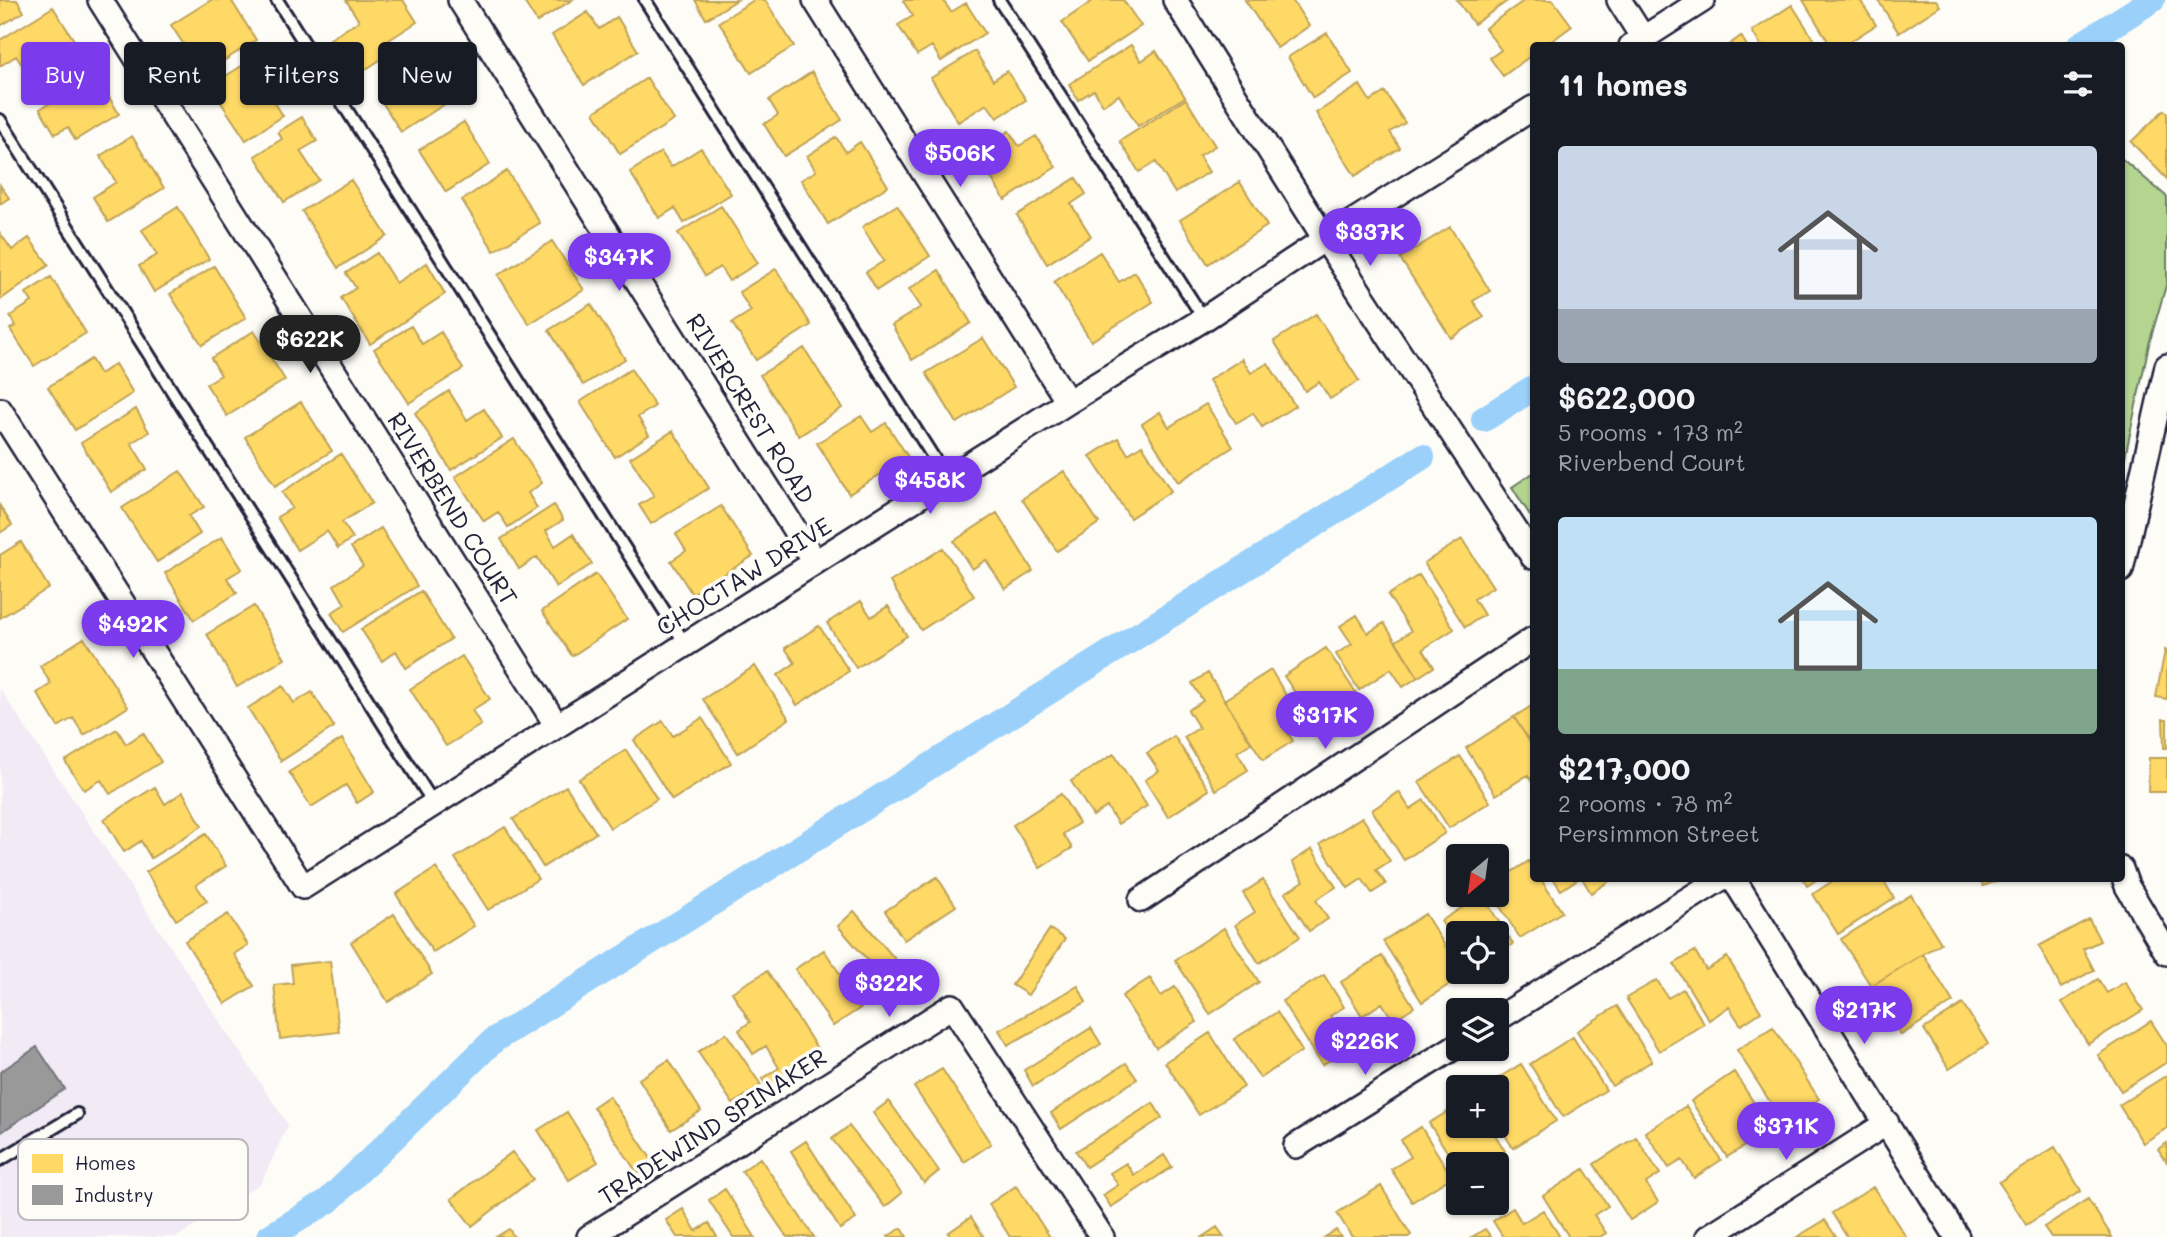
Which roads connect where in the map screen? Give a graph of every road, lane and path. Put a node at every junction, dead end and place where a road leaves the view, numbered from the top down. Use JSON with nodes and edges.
{"nodes":[{"id":1,"x":100,"y":0,"type":"edge"},
{"id":2,"x":277,"y":0,"type":"edge"},
{"id":3,"x":460,"y":0,"type":"edge"},
{"id":4,"x":645,"y":0,"type":"edge"},
{"id":5,"x":815,"y":0,"type":"edge"},
{"id":6,"x":999,"y":0,"type":"edge"},
{"id":7,"x":1175,"y":0,"type":"edge"},
{"id":8,"x":1619,"y":0,"type":"edge"},
{"id":9,"x":1703,"y":0,"type":"edge"},
{"id":10,"x":1637,"y":42,"type":"edge"},
{"id":11,"x":1530,"y":110,"type":"edge"},
{"id":12,"x":0,"y":120,"type":"edge"},
{"id":13,"x":1325,"y":239,"type":"junction"},
{"id":14,"x":1204,"y":319,"type":"junction"},
{"id":15,"x":2167,"y":366,"type":"edge"},
{"id":16,"x":1068,"y":402,"type":"junction"},
{"id":17,"x":0,"y":410,"type":"edge"},
{"id":18,"x":947,"y":479,"type":"junction"},
{"id":19,"x":1530,"y":552,"type":"edge"},
{"id":20,"x":2125,"y":552,"type":"edge"},
{"id":21,"x":815,"y":562,"type":"junction"},
{"id":22,"x":1530,"y":641,"type":"edge"},
{"id":23,"x":686,"y":645,"type":"junction"},
{"id":24,"x":557,"y":726,"type":"junction"},
{"id":25,"x":434,"y":804,"type":"junction"},
{"id":26,"x":2125,"y":880,"type":"edge"},
{"id":27,"x":1715,"y":882,"type":"edge"},
{"id":28,"x":1736,"y":882,"type":"edge"},
{"id":29,"x":1141,"y":900,"type":"dead end"},
{"id":30,"x":2167,"y":953,"type":"edge"},
{"id":31,"x":1509,"y":1012,"type":"edge"},
{"id":32,"x":1446,"y":1052,"type":"edge"},
{"id":33,"x":77,"y":1114,"type":"dead end"},
{"id":34,"x":1887,"y":1123,"type":"junction"},
{"id":35,"x":35,"y":1139,"type":"edge"},
{"id":36,"x":1296,"y":1146,"type":"dead end"},
{"id":37,"x":18,"y":1149,"type":"edge"},
{"id":38,"x":0,"y":1160,"type":"edge"},
{"id":39,"x":590,"y":1237,"type":"edge"},
{"id":40,"x":1102,"y":1237,"type":"edge"},
{"id":41,"x":1708,"y":1237,"type":"edge"},
{"id":42,"x":1957,"y":1237,"type":"edge"}],
"edges":[{"from":1,"to":24,"type":"street","name":"RIVERBEND COURT"},
{"from":2,"to":23,"type":"lane"},
{"from":3,"to":21,"type":"street","name":"RIVERCREST ROAD"},
{"from":4,"to":18,"type":"lane"},
{"from":5,"to":16,"type":"street"},
{"from":6,"to":14,"type":"lane"},
{"from":7,"to":13,"type":"street"},
{"from":8,"to":10,"type":"street"},
{"from":9,"to":10,"type":"street"},
{"from":11,"to":13,"type":"street","name":"CHOCTAW DRIVE"},
{"from":12,"to":25,"type":"lane"},
{"from":13,"to":14,"type":"street","name":"CHOCTAW DRIVE"},
{"from":13,"to":19,"type":"street"},
{"from":14,"to":16,"type":"street","name":"CHOCTAW DRIVE"},
{"from":15,"to":20,"type":"street"},
{"from":16,"to":18,"type":"street","name":"CHOCTAW DRIVE"},
{"from":17,"to":25,"type":"street","name":"CHOCTAW DRIVE"},
{"from":18,"to":21,"type":"street","name":"CHOCTAW DRIVE"},
{"from":21,"to":23,"type":"street","name":"CHOCTAW DRIVE"},
{"from":22,"to":29,"type":"street"},
{"from":23,"to":24,"type":"street","name":"CHOCTAW DRIVE"},
{"from":24,"to":25,"type":"street","name":"CHOCTAW DRIVE"},
{"from":26,"to":30,"type":"street"},
{"from":27,"to":31,"type":"street"},
{"from":28,"to":34,"type":"street"},
{"from":32,"to":36,"type":"street"},
{"from":33,"to":35,"type":"lane"},
{"from":34,"to":41,"type":"street"},
{"from":34,"to":42,"type":"street"},
{"from":37,"to":38,"type":"lane"},
{"from":39,"to":40,"type":"street","name":"TRADEWIND SPINAKER"}]}
